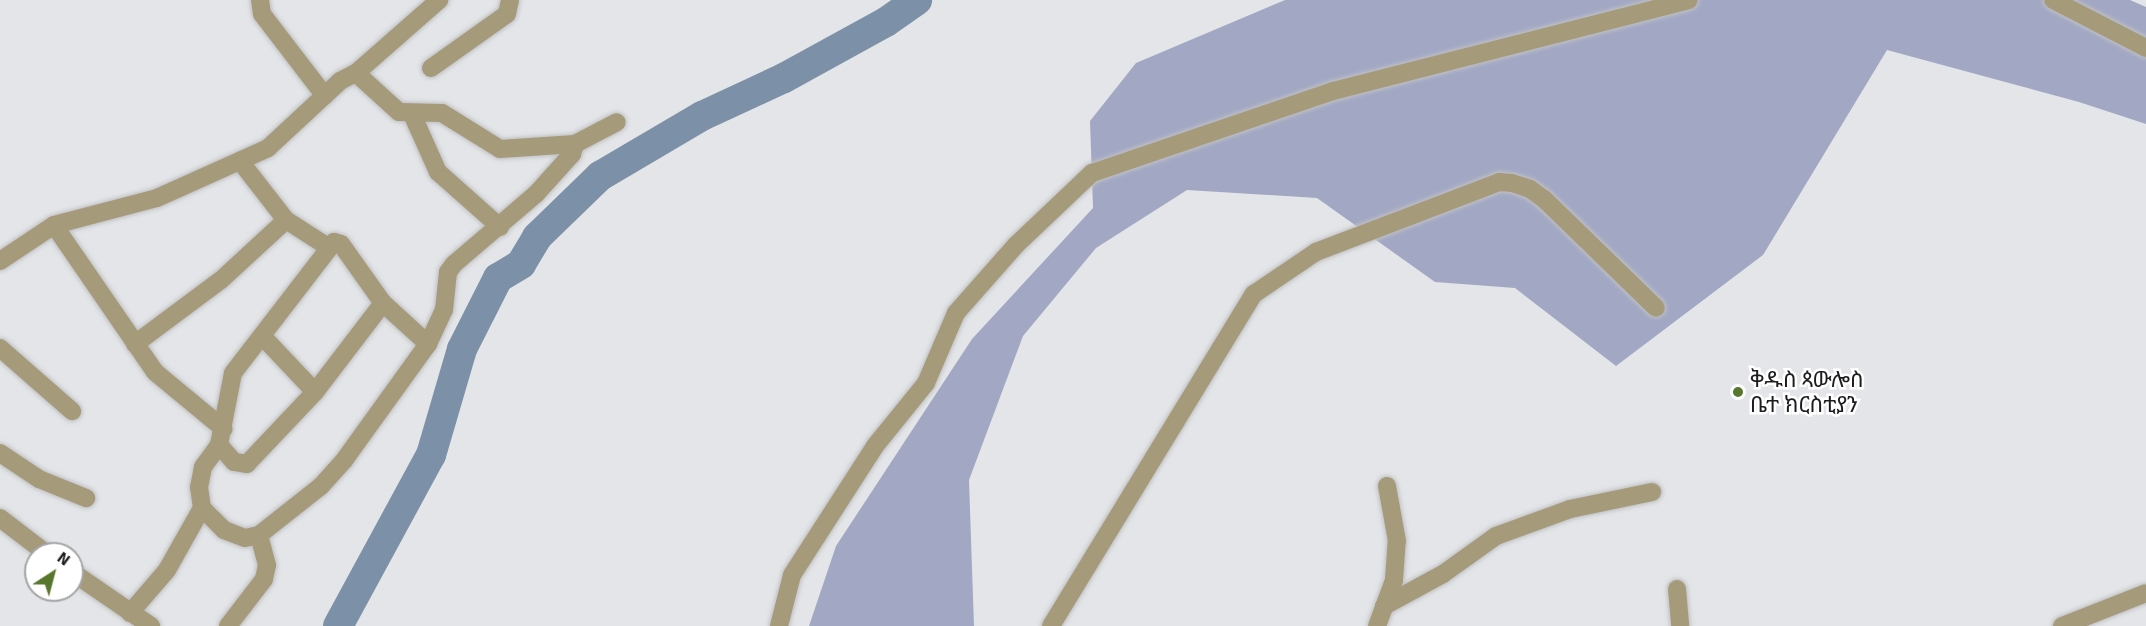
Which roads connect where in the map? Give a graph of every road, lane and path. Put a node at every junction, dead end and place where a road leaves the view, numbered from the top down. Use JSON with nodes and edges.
{"nodes":[{"id":1,"x":260,"y":0,"type":"edge"},
{"id":2,"x":439,"y":0,"type":"edge"},
{"id":3,"x":510,"y":0,"type":"edge"},
{"id":4,"x":1689,"y":0,"type":"edge"},
{"id":5,"x":2053,"y":0,"type":"edge"},
{"id":6,"x":2146,"y":48,"type":"edge"},
{"id":7,"x":431,"y":68,"type":"dead end"},
{"id":8,"x":356,"y":73,"type":"junction"},
{"id":9,"x":325,"y":96,"type":"junction"},
{"id":10,"x":412,"y":114,"type":"junction"},
{"id":11,"x":617,"y":122,"type":"dead end"},
{"id":12,"x":575,"y":144,"type":"junction"},
{"id":13,"x":240,"y":161,"type":"junction"},
{"id":14,"x":286,"y":220,"type":"junction"},
{"id":15,"x":54,"y":225,"type":"junction"},
{"id":16,"x":500,"y":227,"type":"junction"},
{"id":17,"x":327,"y":247,"type":"junction"},
{"id":18,"x":0,"y":261,"type":"edge"},
{"id":19,"x":383,"y":303,"type":"junction"},
{"id":20,"x":1656,"y":308,"type":"dead end"},
{"id":21,"x":264,"y":338,"type":"junction"},
{"id":22,"x":135,"y":344,"type":"junction"},
{"id":23,"x":428,"y":344,"type":"junction"},
{"id":24,"x":0,"y":348,"type":"edge"},
{"id":25,"x":315,"y":392,"type":"junction"},
{"id":26,"x":72,"y":411,"type":"dead end"},
{"id":27,"x":221,"y":437,"type":"junction"},
{"id":28,"x":0,"y":453,"type":"edge"},
{"id":29,"x":1387,"y":486,"type":"dead end"},
{"id":30,"x":1652,"y":492,"type":"dead end"},
{"id":31,"x":86,"y":498,"type":"dead end"},
{"id":32,"x":202,"y":508,"type":"junction"},
{"id":33,"x":0,"y":518,"type":"edge"},
{"id":34,"x":259,"y":535,"type":"junction"},
{"id":35,"x":31,"y":542,"type":"edge"},
{"id":36,"x":84,"y":580,"type":"edge"},
{"id":37,"x":1677,"y":589,"type":"dead end"},
{"id":38,"x":2146,"y":593,"type":"edge"},
{"id":39,"x":1384,"y":606,"type":"junction"},
{"id":40,"x":130,"y":613,"type":"junction"},
{"id":41,"x":151,"y":626,"type":"edge"},
{"id":42,"x":228,"y":626,"type":"edge"},
{"id":43,"x":779,"y":626,"type":"edge"},
{"id":44,"x":1051,"y":626,"type":"edge"},
{"id":45,"x":1377,"y":626,"type":"edge"},
{"id":46,"x":1680,"y":626,"type":"edge"},
{"id":47,"x":2062,"y":626,"type":"edge"}],
"edges":[{"from":1,"to":9,"type":"street"},
{"from":2,"to":8,"type":"street"},
{"from":3,"to":7,"type":"street"},
{"from":4,"to":43,"type":"street"},
{"from":5,"to":6,"type":"street"},
{"from":8,"to":9,"type":"street"},
{"from":8,"to":10,"type":"street"},
{"from":9,"to":13,"type":"street"},
{"from":10,"to":12,"type":"street"},
{"from":10,"to":16,"type":"street"},
{"from":11,"to":12,"type":"street"},
{"from":12,"to":16,"type":"street"},
{"from":13,"to":14,"type":"street"},
{"from":13,"to":15,"type":"street"},
{"from":14,"to":17,"type":"street"},
{"from":14,"to":22,"type":"street"},
{"from":15,"to":18,"type":"street"},
{"from":15,"to":22,"type":"street"},
{"from":16,"to":23,"type":"street"},
{"from":17,"to":19,"type":"street"},
{"from":17,"to":21,"type":"street"},
{"from":19,"to":23,"type":"street"},
{"from":19,"to":25,"type":"street"},
{"from":20,"to":44,"type":"street"},
{"from":21,"to":25,"type":"street"},
{"from":21,"to":27,"type":"street"},
{"from":22,"to":27,"type":"street"},
{"from":23,"to":34,"type":"street"},
{"from":24,"to":26,"type":"street"},
{"from":25,"to":27,"type":"street"},
{"from":27,"to":32,"type":"street"},
{"from":28,"to":31,"type":"street"},
{"from":29,"to":39,"type":"street"},
{"from":30,"to":39,"type":"street"},
{"from":32,"to":34,"type":"street"},
{"from":32,"to":40,"type":"street"},
{"from":33,"to":35,"type":"street"},
{"from":34,"to":42,"type":"street"},
{"from":36,"to":40,"type":"street"},
{"from":37,"to":46,"type":"street"},
{"from":38,"to":47,"type":"street"},
{"from":39,"to":45,"type":"street"},
{"from":40,"to":41,"type":"street"}]}
